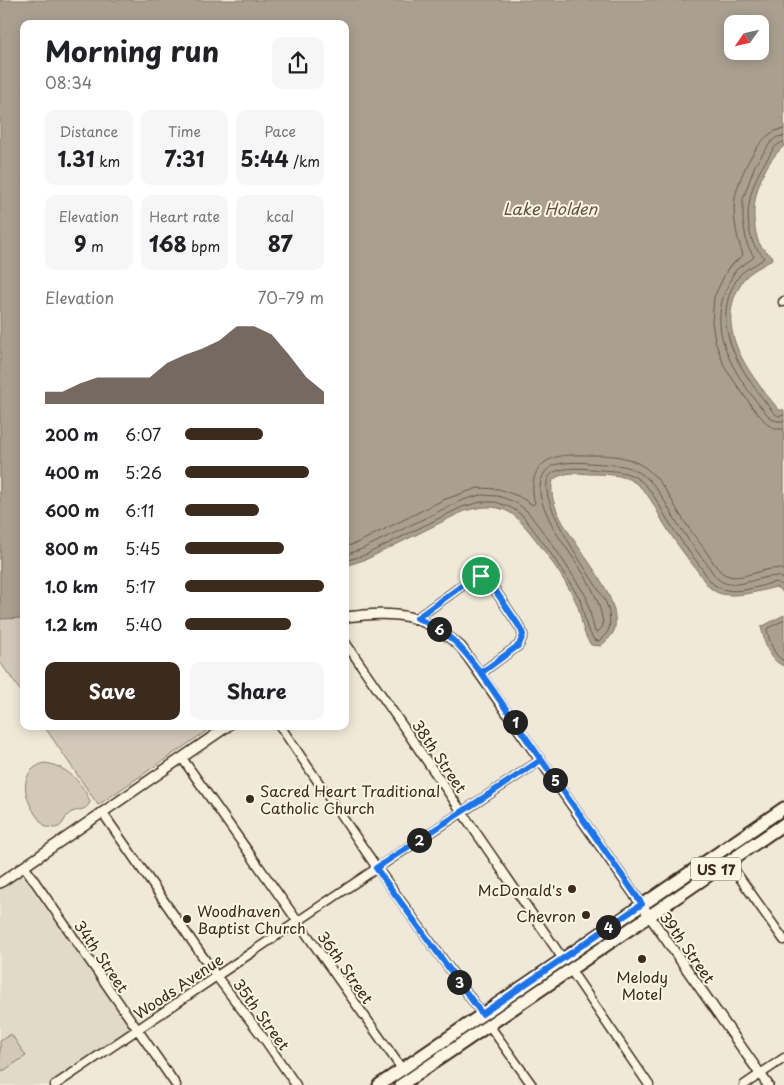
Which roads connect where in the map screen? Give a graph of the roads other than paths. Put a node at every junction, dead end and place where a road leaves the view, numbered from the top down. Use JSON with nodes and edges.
{"nodes":[{"id":1,"x":349,"y":617,"type":"edge"},
{"id":2,"x":417,"y":618,"type":"junction"},
{"id":3,"x":349,"y":648,"type":"edge"},
{"id":4,"x":481,"y":673,"type":"junction"},
{"id":5,"x":222,"y":730,"type":"edge"},
{"id":6,"x":283,"y":730,"type":"edge"},
{"id":7,"x":182,"y":758,"type":"junction"},
{"id":8,"x":541,"y":760,"type":"junction"},
{"id":9,"x":784,"y":808,"type":"edge"},
{"id":10,"x":102,"y":812,"type":"junction"},
{"id":11,"x":462,"y":812,"type":"junction"},
{"id":12,"x":784,"y":824,"type":"edge"},
{"id":13,"x":728,"y":861,"type":"junction"},
{"id":14,"x":24,"y":866,"type":"junction"},
{"id":15,"x":376,"y":868,"type":"junction"},
{"id":16,"x":0,"y":883,"type":"edge"},
{"id":17,"x":642,"y":904,"type":"junction"},
{"id":18,"x":650,"y":915,"type":"junction"},
{"id":19,"x":297,"y":921,"type":"junction"},
{"id":20,"x":784,"y":940,"type":"edge"},
{"id":21,"x":563,"y":959,"type":"junction"},
{"id":22,"x":570,"y":969,"type":"junction"},
{"id":23,"x":217,"y":977,"type":"junction"},
{"id":24,"x":482,"y":1014,"type":"junction"},
{"id":25,"x":489,"y":1024,"type":"junction"},
{"id":26,"x":136,"y":1030,"type":"junction"},
{"id":27,"x":784,"y":1058,"type":"edge"},
{"id":28,"x":402,"y":1069,"type":"junction"},
{"id":29,"x":760,"y":1074,"type":"junction"},
{"id":30,"x":384,"y":1083,"type":"edge"},
{"id":31,"x":408,"y":1083,"type":"edge"},
{"id":32,"x":55,"y":1085,"type":"edge"},
{"id":33,"x":176,"y":1085,"type":"edge"},
{"id":34,"x":296,"y":1085,"type":"edge"},
{"id":35,"x":532,"y":1085,"type":"edge"},
{"id":36,"x":650,"y":1085,"type":"edge"},
{"id":37,"x":744,"y":1085,"type":"edge"},
{"id":38,"x":768,"y":1085,"type":"edge"}],
"edges":[{"from":1,"to":2,"type":"street","name":"39th Street"},
{"from":2,"to":4,"type":"street","name":"39th Street"},
{"from":2,"to":4,"type":"street"},
{"from":3,"to":11,"type":"street","name":"38th Street"},
{"from":4,"to":8,"type":"street","name":"39th Street"},
{"from":5,"to":7,"type":"street"},
{"from":6,"to":15,"type":"street"},
{"from":7,"to":10,"type":"street"},
{"from":7,"to":19,"type":"street","name":"36th Street"},
{"from":8,"to":11,"type":"street","name":"Woods Avenue"},
{"from":8,"to":17,"type":"street","name":"39th Street"},
{"from":9,"to":17,"type":"main road","number":"US 17"},
{"from":10,"to":14,"type":"street"},
{"from":10,"to":23,"type":"street","name":"35th Street"},
{"from":11,"to":15,"type":"street","name":"Woods Avenue"},
{"from":11,"to":21,"type":"street","name":"38th Street"},
{"from":12,"to":13,"type":"main road","number":"US 17"},
{"from":13,"to":18,"type":"main road","number":"US 17"},
{"from":13,"to":20,"type":"street"},
{"from":14,"to":16,"type":"street"},
{"from":14,"to":26,"type":"street","name":"34th Street"},
{"from":15,"to":19,"type":"street","name":"Woods Avenue"},
{"from":15,"to":24,"type":"street"},
{"from":17,"to":18,"type":"street","name":"39th Street"},
{"from":17,"to":21,"type":"main road","number":"US 17"},
{"from":18,"to":22,"type":"main road","number":"US 17"},
{"from":18,"to":29,"type":"street","name":"39th Street"},
{"from":19,"to":23,"type":"street","name":"Woods Avenue"},
{"from":19,"to":28,"type":"street","name":"36th Street"},
{"from":21,"to":24,"type":"main road","number":"US 17"},
{"from":22,"to":25,"type":"main road","number":"US 17"},
{"from":22,"to":36,"type":"street"},
{"from":23,"to":26,"type":"street","name":"Woods Avenue"},
{"from":23,"to":34,"type":"street","name":"35th Street"},
{"from":24,"to":28,"type":"main road","number":"US 17"},
{"from":25,"to":31,"type":"main road","number":"US 17"},
{"from":25,"to":35,"type":"street"},
{"from":26,"to":32,"type":"street","name":"Woods Avenue"},
{"from":26,"to":33,"type":"street","name":"34th Street"},
{"from":27,"to":29,"type":"street"},
{"from":28,"to":30,"type":"main road","number":"US 17"},
{"from":29,"to":37,"type":"street"},
{"from":29,"to":38,"type":"street","name":"39th Street"}]}
